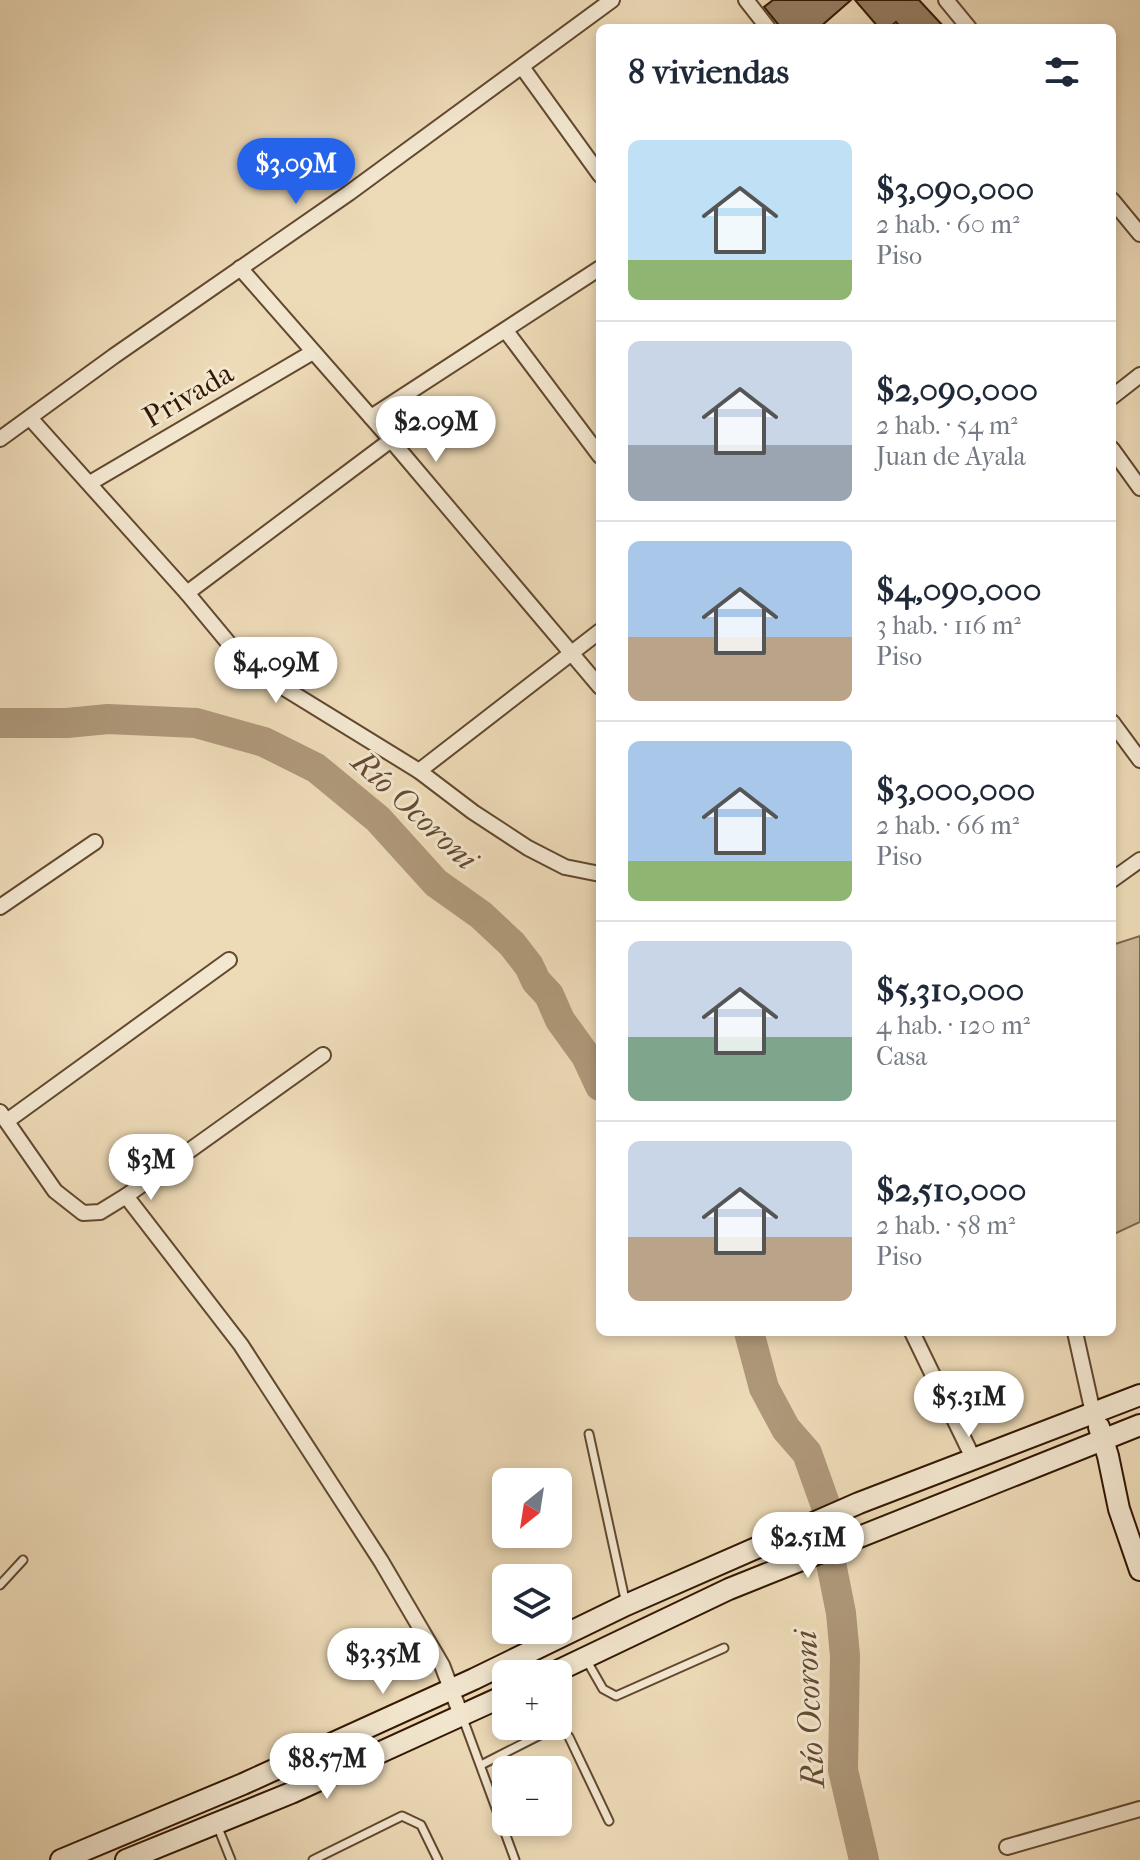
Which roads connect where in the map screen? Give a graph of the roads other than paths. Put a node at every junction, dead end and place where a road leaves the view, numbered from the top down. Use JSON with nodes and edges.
{"nodes":[{"id":1,"x":612,"y":0,"type":"edge"},
{"id":2,"x":746,"y":0,"type":"edge"},
{"id":3,"x":946,"y":0,"type":"edge"},
{"id":4,"x":765,"y":24,"type":"edge"},
{"id":5,"x":966,"y":24,"type":"edge"},
{"id":6,"x":522,"y":67,"type":"junction"},
{"id":7,"x":596,"y":169,"type":"edge"},
{"id":8,"x":1116,"y":205,"type":"edge"},
{"id":9,"x":1140,"y":234,"type":"edge"},
{"id":10,"x":240,"y":268,"type":"junction"},
{"id":11,"x":596,"y":271,"type":"edge"},
{"id":12,"x":506,"y":331,"type":"junction"},
{"id":13,"x":313,"y":352,"type":"junction"},
{"id":14,"x":1140,"y":375,"type":"edge"},
{"id":15,"x":1116,"y":394,"type":"edge"},
{"id":16,"x":371,"y":417,"type":"junction"},
{"id":17,"x":30,"y":418,"type":"junction"},
{"id":18,"x":0,"y":439,"type":"edge"},
{"id":19,"x":391,"y":440,"type":"junction"},
{"id":20,"x":596,"y":451,"type":"edge"},
{"id":21,"x":1116,"y":455,"type":"edge"},
{"id":22,"x":90,"y":483,"type":"junction"},
{"id":23,"x":1140,"y":488,"type":"edge"},
{"id":24,"x":187,"y":593,"type":"junction"},
{"id":25,"x":596,"y":634,"type":"edge"},
{"id":26,"x":571,"y":652,"type":"junction"},
{"id":27,"x":596,"y":682,"type":"edge"},
{"id":28,"x":1116,"y":727,"type":"edge"},
{"id":29,"x":1140,"y":760,"type":"edge"},
{"id":30,"x":419,"y":771,"type":"junction"},
{"id":31,"x":95,"y":842,"type":"dead end"},
{"id":32,"x":1140,"y":860,"type":"edge"},
{"id":33,"x":596,"y":873,"type":"edge"},
{"id":34,"x":1116,"y":877,"type":"edge"},
{"id":35,"x":0,"y":907,"type":"edge"},
{"id":36,"x":229,"y":960,"type":"dead end"},
{"id":37,"x":323,"y":1055,"type":"dead end"},
{"id":38,"x":4,"y":1116,"type":"edge"},
{"id":39,"x":126,"y":1196,"type":"junction"},
{"id":40,"x":914,"y":1336,"type":"edge"},
{"id":41,"x":1076,"y":1336,"type":"edge"},
{"id":42,"x":1140,"y":1395,"type":"edge"},
{"id":43,"x":1093,"y":1413,"type":"junction"},
{"id":44,"x":1140,"y":1425,"type":"edge"},
{"id":45,"x":589,"y":1434,"type":"dead end"},
{"id":46,"x":1104,"y":1439,"type":"junction"},
{"id":47,"x":974,"y":1460,"type":"junction"},
{"id":48,"x":23,"y":1560,"type":"dead end"},
{"id":49,"x":1140,"y":1570,"type":"edge"},
{"id":50,"x":0,"y":1585,"type":"edge"},
{"id":51,"x":626,"y":1605,"type":"junction"},
{"id":52,"x":724,"y":1648,"type":"dead end"},
{"id":53,"x":586,"y":1659,"type":"junction"},
{"id":54,"x":572,"y":1665,"type":"edge"},
{"id":55,"x":451,"y":1689,"type":"junction"},
{"id":56,"x":492,"y":1701,"type":"edge"},
{"id":57,"x":461,"y":1715,"type":"junction"},
{"id":58,"x":481,"y":1765,"type":"junction"},
{"id":59,"x":1140,"y":1809,"type":"edge"},
{"id":60,"x":609,"y":1821,"type":"dead end"},
{"id":61,"x":215,"y":1822,"type":"junction"},
{"id":62,"x":1007,"y":1847,"type":"dead end"},
{"id":63,"x":61,"y":1860,"type":"edge"},
{"id":64,"x":126,"y":1860,"type":"edge"},
{"id":65,"x":231,"y":1860,"type":"edge"},
{"id":66,"x":313,"y":1860,"type":"edge"},
{"id":67,"x":438,"y":1860,"type":"edge"},
{"id":68,"x":515,"y":1860,"type":"edge"}],
"edges":[{"from":1,"to":6,"type":"street"},
{"from":2,"to":4,"type":"street"},
{"from":3,"to":5,"type":"street"},
{"from":6,"to":7,"type":"street"},
{"from":6,"to":10,"type":"street"},
{"from":8,"to":9,"type":"street"},
{"from":10,"to":13,"type":"street"},
{"from":10,"to":17,"type":"street"},
{"from":11,"to":12,"type":"street"},
{"from":12,"to":16,"type":"street"},
{"from":12,"to":20,"type":"street"},
{"from":13,"to":16,"type":"street"},
{"from":13,"to":22,"type":"street","name":"Privada"},
{"from":14,"to":15,"type":"street"},
{"from":16,"to":19,"type":"street"},
{"from":17,"to":18,"type":"street"},
{"from":17,"to":22,"type":"street"},
{"from":19,"to":24,"type":"street"},
{"from":19,"to":26,"type":"street"},
{"from":21,"to":23,"type":"street"},
{"from":22,"to":24,"type":"street"},
{"from":24,"to":30,"type":"street"},
{"from":25,"to":26,"type":"street"},
{"from":26,"to":27,"type":"street"},
{"from":26,"to":30,"type":"street"},
{"from":28,"to":29,"type":"street"},
{"from":30,"to":33,"type":"street"},
{"from":31,"to":35,"type":"street"},
{"from":32,"to":34,"type":"street"},
{"from":36,"to":38,"type":"street"},
{"from":37,"to":39,"type":"street"},
{"from":38,"to":39,"type":"street"},
{"from":39,"to":55,"type":"street"},
{"from":40,"to":47,"type":"street"},
{"from":41,"to":43,"type":"street"},
{"from":42,"to":43,"type":"main road"},
{"from":43,"to":46,"type":"main road"},
{"from":43,"to":47,"type":"main road"},
{"from":44,"to":46,"type":"main road"},
{"from":45,"to":51,"type":"lane"},
{"from":46,"to":49,"type":"main road"},
{"from":46,"to":53,"type":"main road"},
{"from":47,"to":51,"type":"main road"},
{"from":48,"to":50,"type":"lane"},
{"from":51,"to":55,"type":"main road"},
{"from":52,"to":53,"type":"lane"},
{"from":53,"to":54,"type":"main road"},
{"from":55,"to":57,"type":"street"},
{"from":55,"to":63,"type":"main road"},
{"from":56,"to":57,"type":"main road"},
{"from":57,"to":58,"type":"lane"},
{"from":57,"to":61,"type":"main road"},
{"from":58,"to":60,"type":"lane"},
{"from":58,"to":68,"type":"lane"},
{"from":59,"to":62,"type":"street"},
{"from":61,"to":64,"type":"main road"},
{"from":61,"to":65,"type":"lane"},
{"from":66,"to":67,"type":"lane"}]}
